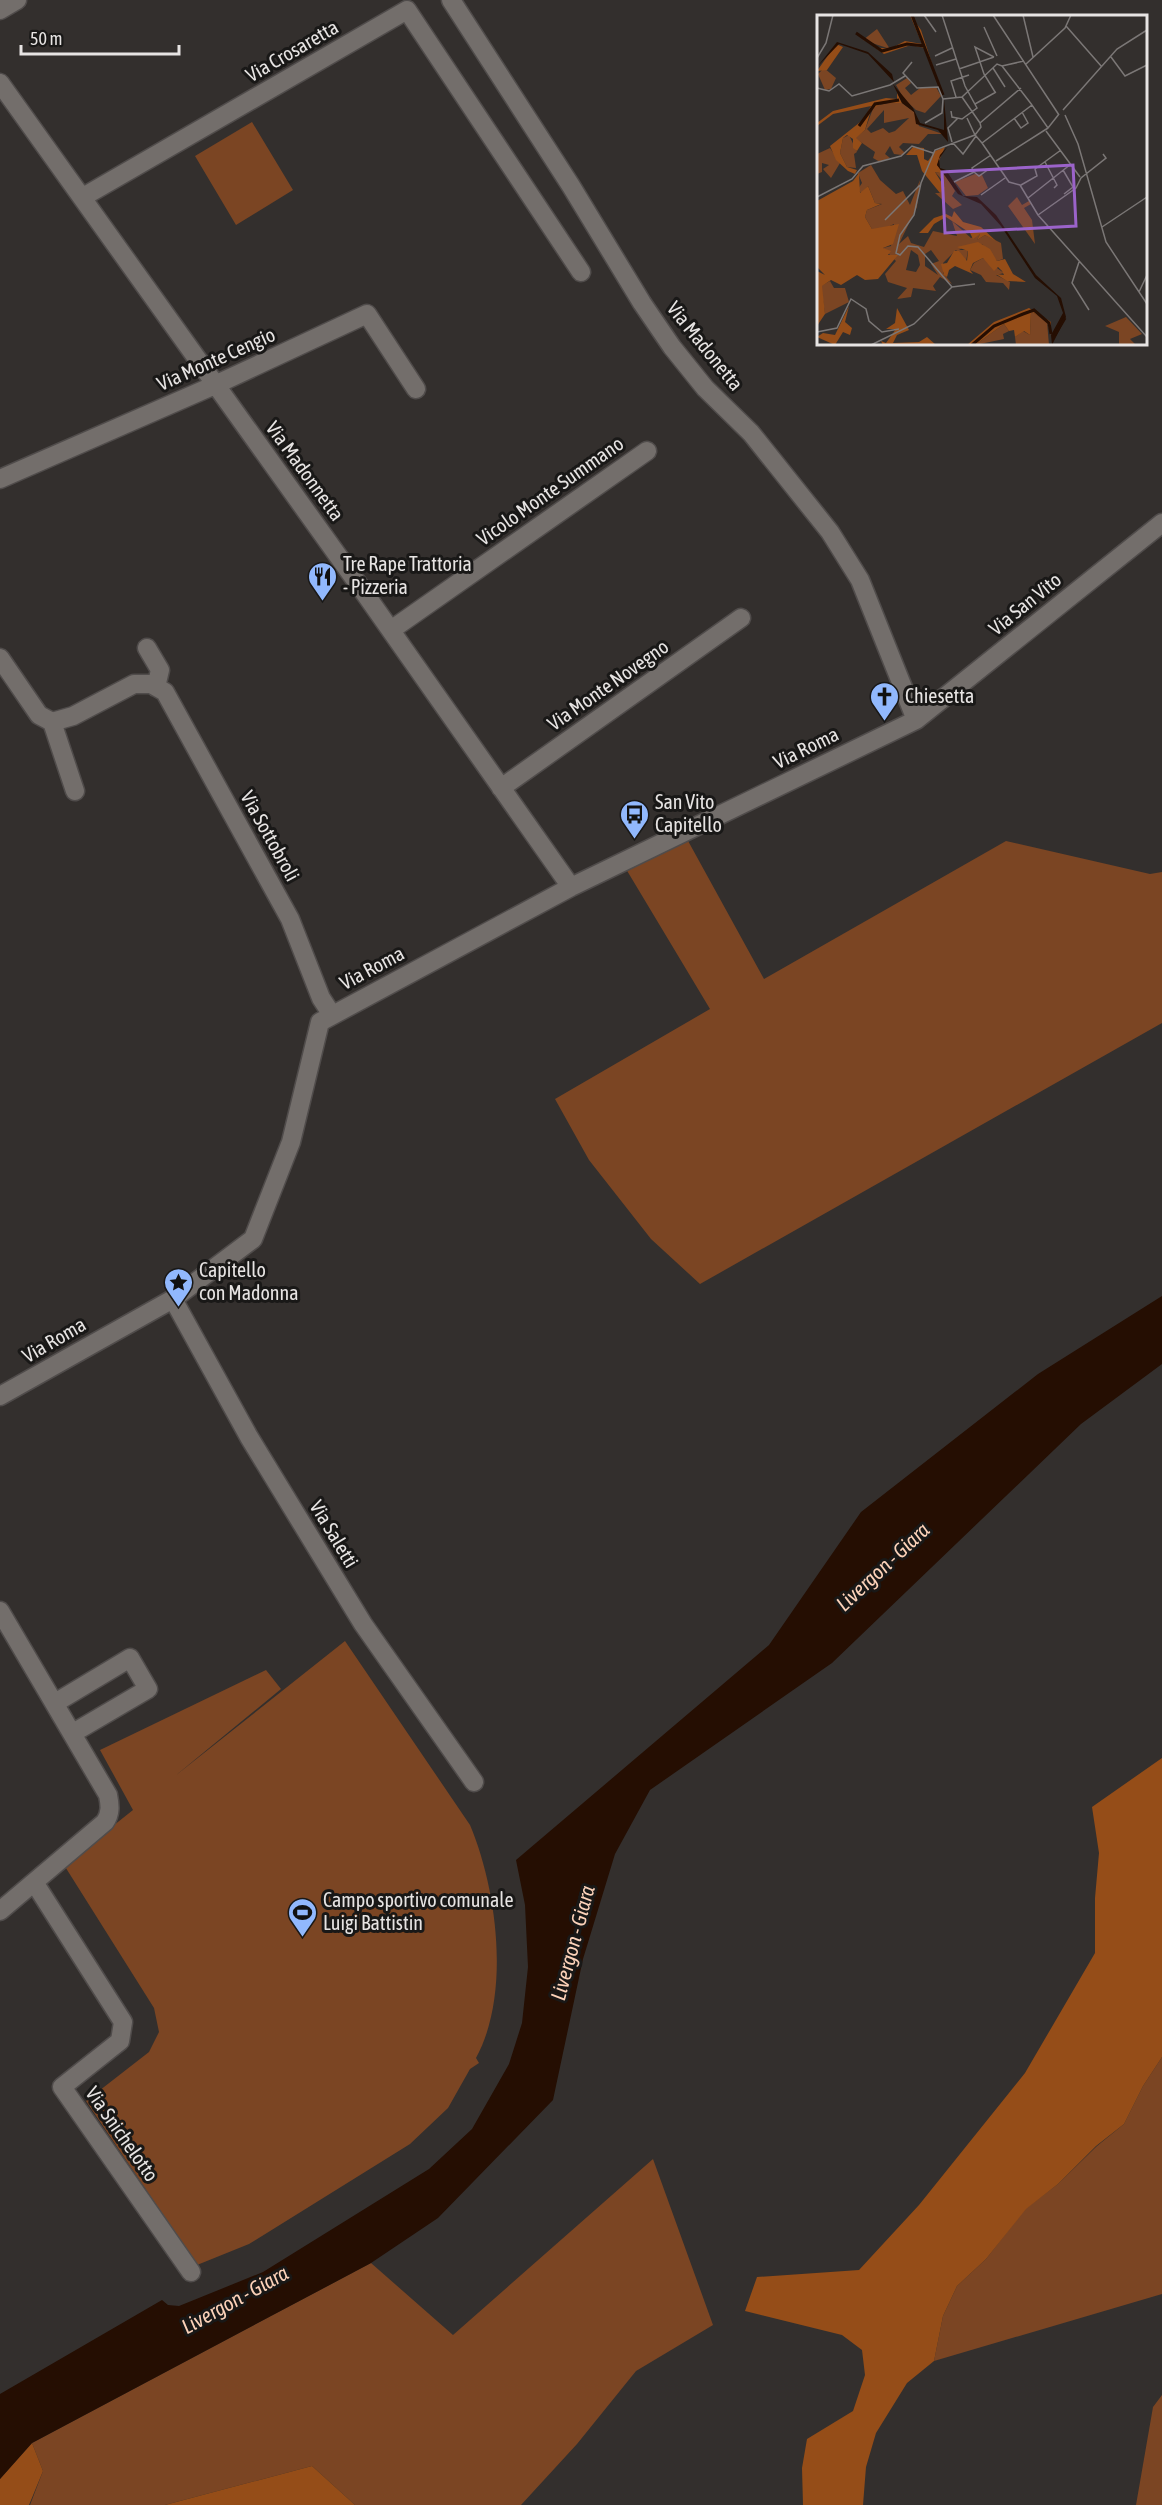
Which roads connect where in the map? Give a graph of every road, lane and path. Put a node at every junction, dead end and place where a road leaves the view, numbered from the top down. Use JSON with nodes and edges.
{"nodes":[{"id":1,"x":17,"y":0,"type":"edge"},
{"id":2,"x":451,"y":0,"type":"edge"},
{"id":3,"x":0,"y":10,"type":"edge"},
{"id":4,"x":0,"y":83,"type":"edge"},
{"id":5,"x":83,"y":197,"type":"junction"},
{"id":6,"x":581,"y":272,"type":"dead end"},
{"id":7,"x":215,"y":385,"type":"junction"},
{"id":8,"x":416,"y":388,"type":"dead end"},
{"id":9,"x":647,"y":451,"type":"dead end"},
{"id":10,"x":0,"y":479,"type":"edge"},
{"id":11,"x":1162,"y":523,"type":"edge"},
{"id":12,"x":741,"y":618,"type":"dead end"},
{"id":13,"x":391,"y":630,"type":"junction"},
{"id":14,"x":147,"y":648,"type":"dead end"},
{"id":15,"x":0,"y":658,"type":"edge"},
{"id":16,"x":156,"y":687,"type":"junction"},
{"id":17,"x":916,"y":720,"type":"junction"},
{"id":18,"x":52,"y":722,"type":"junction"},
{"id":19,"x":501,"y":788,"type":"junction"},
{"id":20,"x":75,"y":791,"type":"dead end"},
{"id":21,"x":571,"y":886,"type":"junction"},
{"id":22,"x":326,"y":1019,"type":"junction"},
{"id":23,"x":172,"y":1299,"type":"junction"},
{"id":24,"x":0,"y":1396,"type":"edge"},
{"id":25,"x":0,"y":1611,"type":"edge"},
{"id":26,"x":55,"y":1703,"type":"junction"},
{"id":27,"x":73,"y":1733,"type":"junction"},
{"id":28,"x":474,"y":1782,"type":"dead end"},
{"id":29,"x":34,"y":1882,"type":"junction"},
{"id":30,"x":0,"y":1911,"type":"edge"},
{"id":31,"x":191,"y":2272,"type":"dead end"}],
"edges":[{"from":1,"to":3,"type":"street"},
{"from":2,"to":17,"type":"street","name":"Via Madonetta"},
{"from":4,"to":5,"type":"street","name":"Via Madonnetta"},
{"from":5,"to":6,"type":"street","name":"Via Crosaretta"},
{"from":5,"to":7,"type":"street","name":"Via Madonnetta"},
{"from":7,"to":8,"type":"street","name":"Via Monte Cengio"},
{"from":7,"to":10,"type":"street","name":"Via Monte Cengio"},
{"from":7,"to":13,"type":"street","name":"Via Madonnetta"},
{"from":9,"to":13,"type":"street","name":"Vicolo Monte Summano"},
{"from":11,"to":17,"type":"street","name":"Via San Vito"},
{"from":12,"to":19,"type":"street","name":"Via Monte Novegno"},
{"from":13,"to":19,"type":"street","name":"Via Madonnetta"},
{"from":14,"to":16,"type":"street"},
{"from":15,"to":18,"type":"street"},
{"from":16,"to":18,"type":"street"},
{"from":16,"to":22,"type":"street","name":"Via Sottobroli"},
{"from":17,"to":21,"type":"street","name":"Via Roma"},
{"from":18,"to":20,"type":"street"},
{"from":19,"to":21,"type":"street","name":"Via Madonnetta"},
{"from":21,"to":22,"type":"street","name":"Via Roma"},
{"from":22,"to":23,"type":"street","name":"Via Roma"},
{"from":23,"to":24,"type":"street","name":"Via Roma"},
{"from":23,"to":28,"type":"street","name":"Via Saletti"},
{"from":25,"to":26,"type":"street"},
{"from":26,"to":27,"type":"street"},
{"from":26,"to":27,"type":"street"},
{"from":27,"to":29,"type":"street"},
{"from":29,"to":30,"type":"street"},
{"from":29,"to":31,"type":"street","name":"Via Snichelotto"}]}
